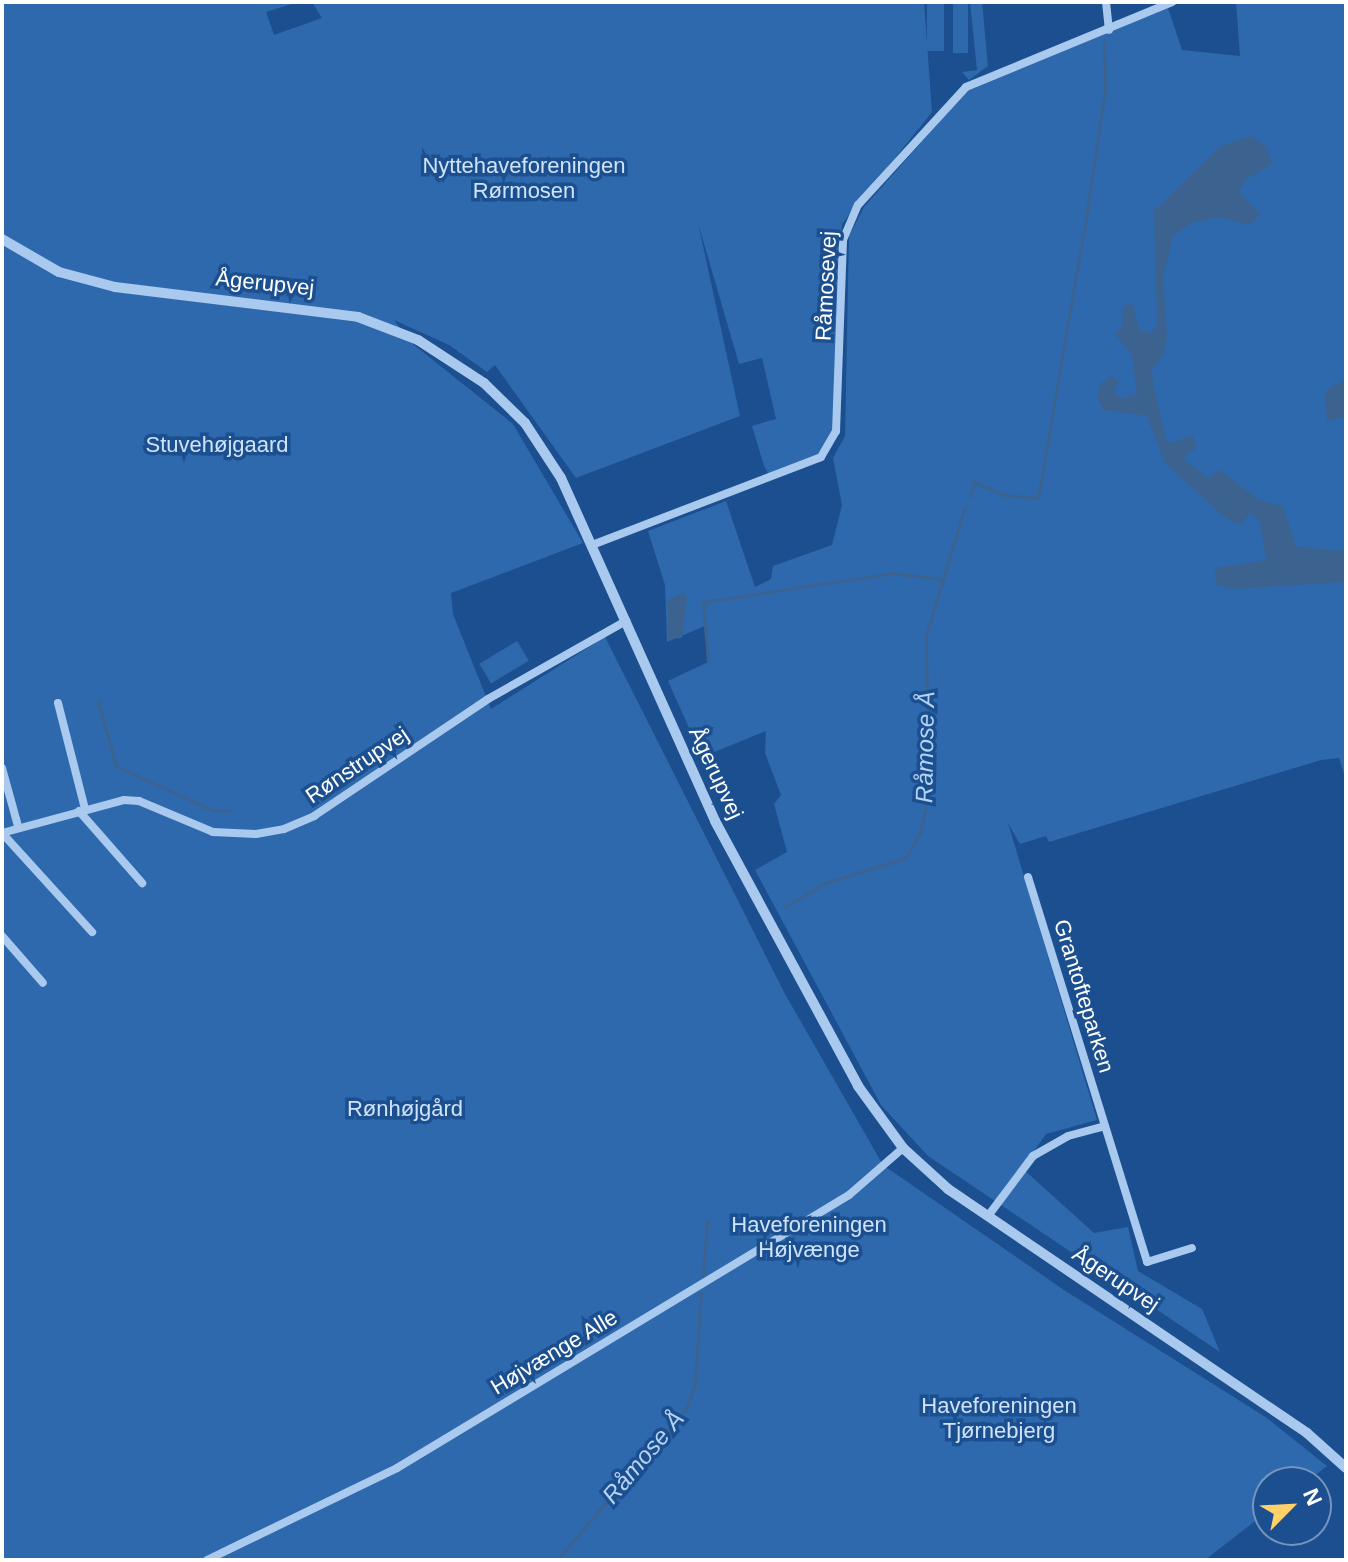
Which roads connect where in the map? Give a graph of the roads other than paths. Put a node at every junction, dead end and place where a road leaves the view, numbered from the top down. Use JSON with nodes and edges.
{"nodes":[{"id":1,"x":1106,"y":2,"type":"edge"},
{"id":2,"x":1172,"y":2,"type":"edge"},
{"id":3,"x":1109,"y":30,"type":"junction"},
{"id":4,"x":2,"y":239,"type":"edge"},
{"id":5,"x":592,"y":545,"type":"junction"},
{"id":6,"x":626,"y":621,"type":"junction"},
{"id":7,"x":58,"y":703,"type":"dead end"},
{"id":8,"x":2,"y":768,"type":"edge"},
{"id":9,"x":82,"y":810,"type":"junction"},
{"id":10,"x":18,"y":826,"type":"junction"},
{"id":11,"x":2,"y":833,"type":"edge"},
{"id":12,"x":1028,"y":877,"type":"dead end"},
{"id":13,"x":142,"y":883,"type":"dead end"},
{"id":14,"x":92,"y":932,"type":"dead end"},
{"id":15,"x":2,"y":936,"type":"edge"},
{"id":16,"x":43,"y":983,"type":"dead end"},
{"id":17,"x":1105,"y":1126,"type":"junction"},
{"id":18,"x":903,"y":1148,"type":"junction"},
{"id":19,"x":988,"y":1216,"type":"junction"},
{"id":20,"x":1192,"y":1248,"type":"dead end"},
{"id":21,"x":1346,"y":1468,"type":"edge"},
{"id":22,"x":207,"y":1560,"type":"edge"}],
"edges":[{"from":1,"to":3,"type":"street"},
{"from":2,"to":3,"type":"street","name":"Råmosevej"},
{"from":3,"to":5,"type":"street","name":"Råmosevej"},
{"from":4,"to":5,"type":"street","name":"Ågerupvej"},
{"from":5,"to":6,"type":"street","name":"Ågerupvej"},
{"from":6,"to":9,"type":"street","name":"Rønstrupvej"},
{"from":6,"to":18,"type":"street","name":"Ågerupvej"},
{"from":7,"to":9,"type":"street"},
{"from":8,"to":10,"type":"street"},
{"from":9,"to":10,"type":"street","name":"Rønstrupvej"},
{"from":9,"to":13,"type":"street"},
{"from":10,"to":11,"type":"street","name":"Rønstrupvej"},
{"from":11,"to":14,"type":"street","name":"Rønstrupvej"},
{"from":12,"to":17,"type":"street","name":"Grantofteparken"},
{"from":15,"to":16,"type":"street"},
{"from":17,"to":19,"type":"street"},
{"from":17,"to":20,"type":"street","name":"Grantofteparken"},
{"from":18,"to":19,"type":"street","name":"Ågerupvej"},
{"from":18,"to":22,"type":"street","name":"Højvænge Alle"},
{"from":19,"to":21,"type":"street","name":"Ågerupvej"}]}
